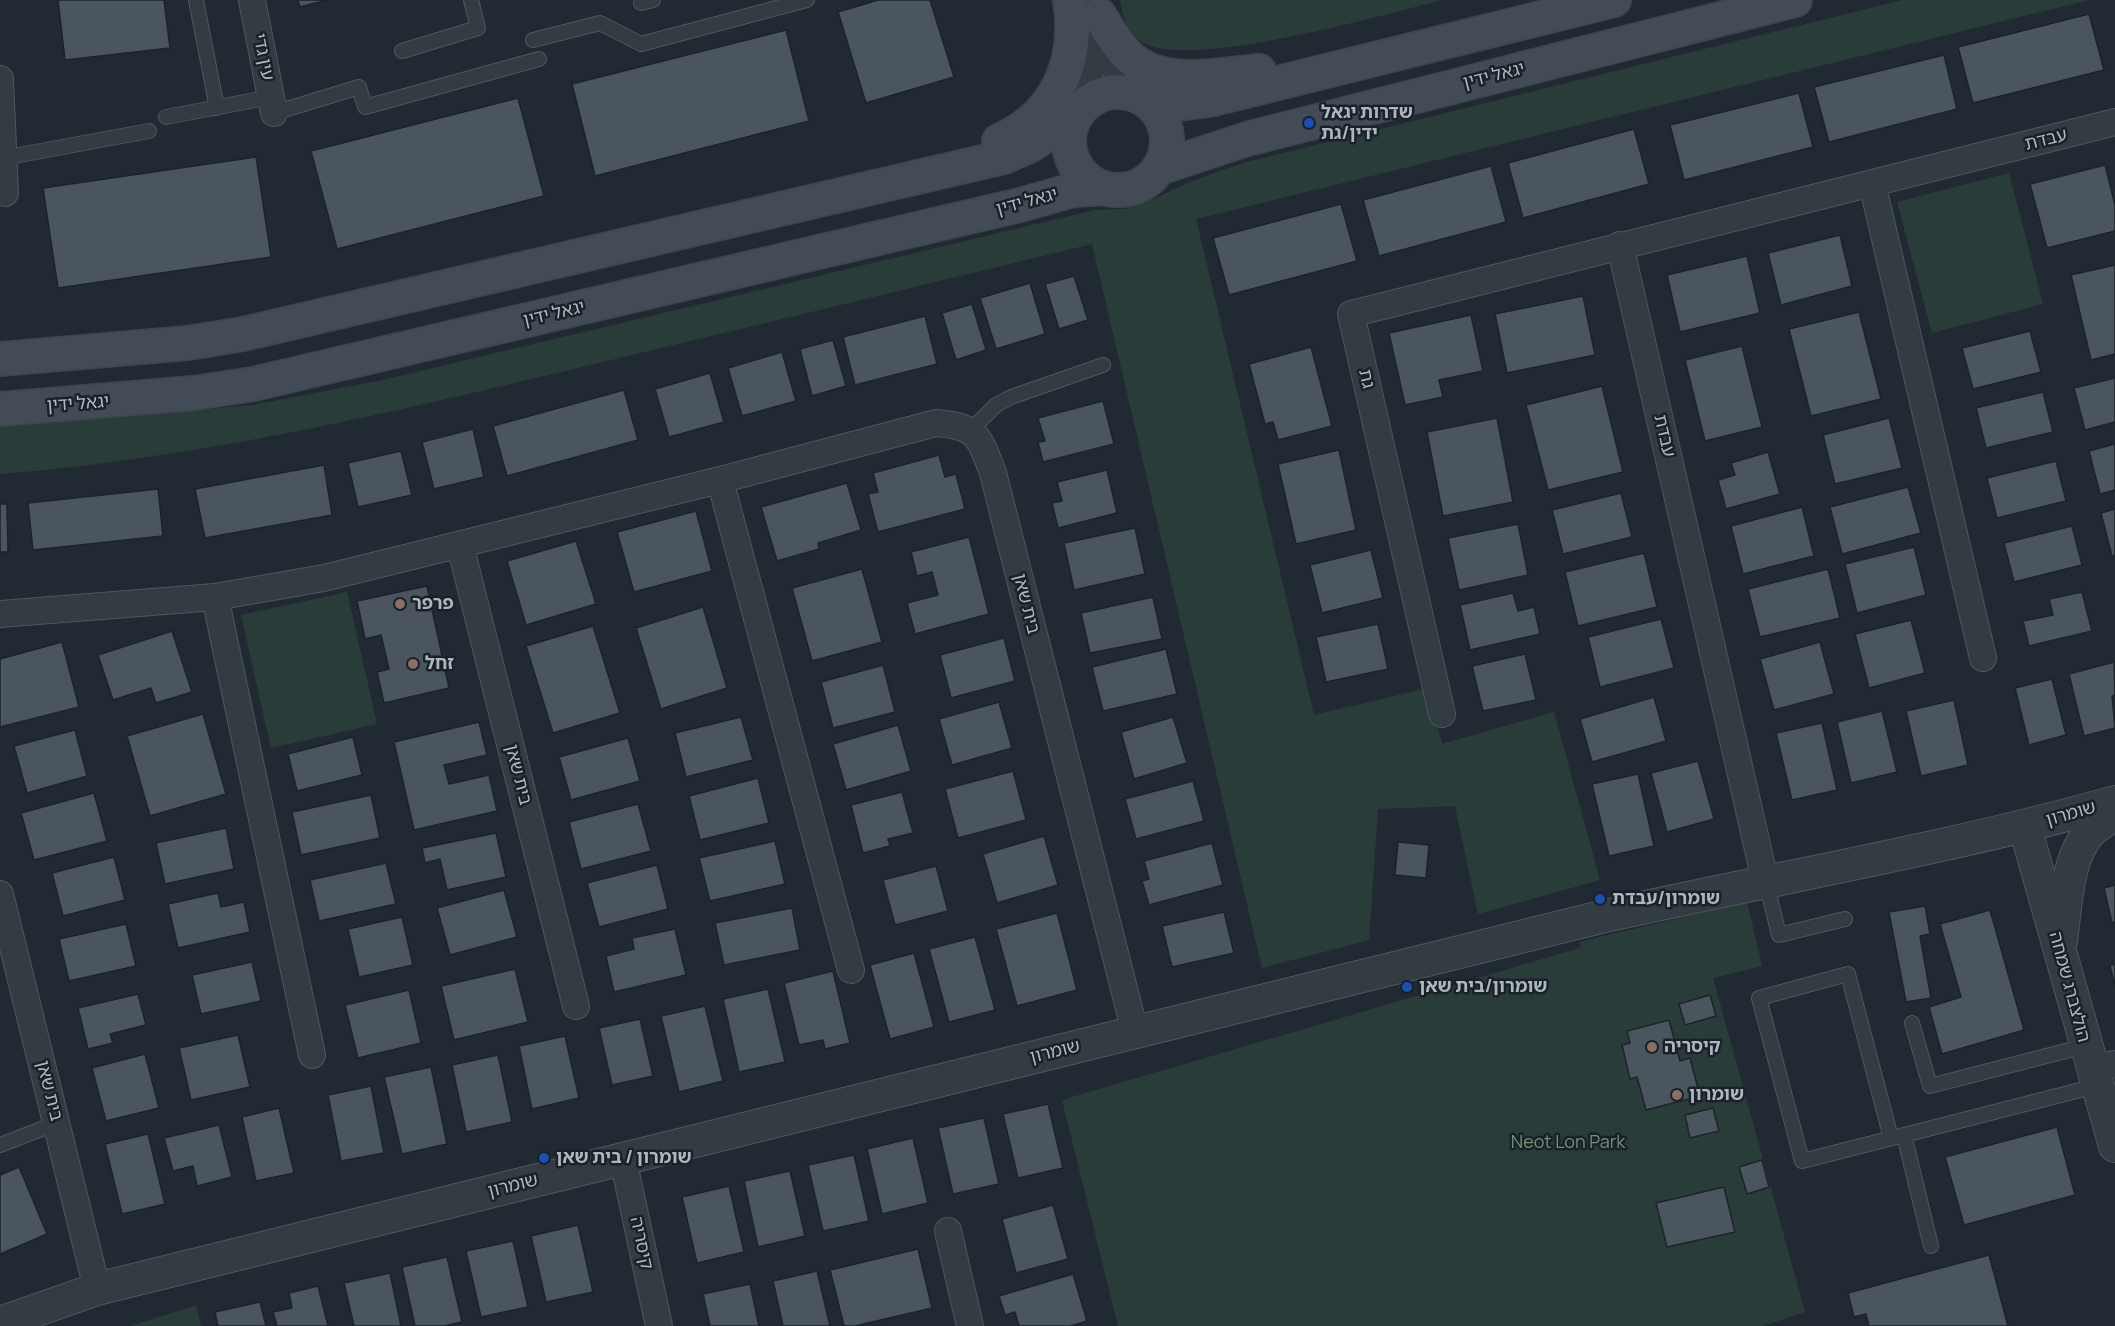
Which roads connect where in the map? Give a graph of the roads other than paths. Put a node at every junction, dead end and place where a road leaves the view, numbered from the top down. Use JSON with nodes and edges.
{"nodes":[{"id":1,"x":196,"y":0,"type":"edge"},
{"id":2,"x":252,"y":0,"type":"edge"},
{"id":3,"x":471,"y":0,"type":"edge"},
{"id":4,"x":807,"y":0,"type":"edge"},
{"id":5,"x":1614,"y":0,"type":"edge"},
{"id":6,"x":1795,"y":0,"type":"edge"},
{"id":7,"x":1084,"y":4,"type":"edge"},
{"id":8,"x":533,"y":40,"type":"dead end"},
{"id":9,"x":402,"y":51,"type":"dead end"},
{"id":10,"x":539,"y":59,"type":"dead end"},
{"id":11,"x":1360,"y":63,"type":"junction"},
{"id":12,"x":0,"y":79,"type":"edge"},
{"id":13,"x":1143,"y":100,"type":"junction"},
{"id":14,"x":273,"y":105,"type":"junction"},
{"id":15,"x":217,"y":108,"type":"junction"},
{"id":16,"x":1080,"y":110,"type":"junction"},
{"id":17,"x":1,"y":115,"type":"edge"},
{"id":18,"x":166,"y":117,"type":"dead end"},
{"id":19,"x":2115,"y":123,"type":"edge"},
{"id":20,"x":149,"y":132,"type":"dead end"},
{"id":21,"x":3,"y":158,"type":"junction"},
{"id":22,"x":1159,"y":168,"type":"junction"},
{"id":23,"x":906,"y":180,"type":"junction"},
{"id":24,"x":1872,"y":183,"type":"junction"},
{"id":25,"x":1104,"y":188,"type":"junction"},
{"id":26,"x":2,"y":193,"type":"edge"},
{"id":27,"x":1620,"y":245,"type":"junction"},
{"id":28,"x":0,"y":359,"type":"edge"},
{"id":29,"x":1103,"y":365,"type":"dead end"},
{"id":30,"x":0,"y":410,"type":"edge"},
{"id":31,"x":971,"y":430,"type":"junction"},
{"id":32,"x":720,"y":480,"type":"junction"},
{"id":33,"x":460,"y":545,"type":"junction"},
{"id":34,"x":214,"y":597,"type":"junction"},
{"id":35,"x":0,"y":614,"type":"edge"},
{"id":36,"x":1983,"y":658,"type":"dead end"},
{"id":37,"x":1442,"y":714,"type":"dead end"},
{"id":38,"x":2115,"y":802,"type":"edge"},
{"id":39,"x":2115,"y":814,"type":"edge"},
{"id":40,"x":2025,"y":827,"type":"junction"},
{"id":41,"x":1765,"y":880,"type":"junction"},
{"id":42,"x":0,"y":894,"type":"edge"},
{"id":43,"x":1845,"y":919,"type":"dead end"},
{"id":44,"x":2060,"y":951,"type":"junction"},
{"id":45,"x":851,"y":969,"type":"dead end"},
{"id":46,"x":576,"y":1006,"type":"dead end"},
{"id":47,"x":1912,"y":1023,"type":"dead end"},
{"id":48,"x":1135,"y":1032,"type":"junction"},
{"id":49,"x":312,"y":1055,"type":"dead end"},
{"id":50,"x":2097,"y":1066,"type":"edge"},
{"id":51,"x":57,"y":1123,"type":"junction"},
{"id":52,"x":1897,"y":1136,"type":"junction"},
{"id":53,"x":0,"y":1146,"type":"edge"},
{"id":54,"x":2115,"y":1146,"type":"edge"},
{"id":55,"x":623,"y":1159,"type":"junction"},
{"id":56,"x":948,"y":1231,"type":"dead end"},
{"id":57,"x":1931,"y":1246,"type":"dead end"},
{"id":58,"x":97,"y":1289,"type":"junction"},
{"id":59,"x":0,"y":1323,"type":"edge"},
{"id":60,"x":658,"y":1326,"type":"edge"},
{"id":61,"x":970,"y":1326,"type":"edge"}],
"edges":[{"from":1,"to":15,"type":"lane"},
{"from":2,"to":14,"type":"street","name":"עין גדי"},
{"from":3,"to":9,"type":"lane"},
{"from":4,"to":8,"type":"lane"},
{"from":5,"to":11,"type":"main road"},
{"from":6,"to":22,"type":"main road","name":"יגאל ידין"},
{"from":7,"to":11,"type":"main road"},
{"from":7,"to":13,"type":"street"},
{"from":7,"to":16,"type":"street"},
{"from":7,"to":23,"type":"main road"},
{"from":10,"to":14,"type":"lane"},
{"from":11,"to":13,"type":"main road"},
{"from":12,"to":17,"type":"street"},
{"from":13,"to":16,"type":"main road"},
{"from":13,"to":22,"type":"main road"},
{"from":14,"to":15,"type":"lane"},
{"from":15,"to":18,"type":"lane"},
{"from":16,"to":23,"type":"main road"},
{"from":16,"to":25,"type":"main road"},
{"from":17,"to":21,"type":"street"},
{"from":19,"to":24,"type":"street","name":"עבדת"},
{"from":20,"to":21,"type":"lane"},
{"from":21,"to":26,"type":"street"},
{"from":22,"to":25,"type":"main road"},
{"from":23,"to":28,"type":"main road"},
{"from":24,"to":27,"type":"street","name":"עבדת"},
{"from":24,"to":36,"type":"street"},
{"from":25,"to":30,"type":"main road","name":"יגאל ידין"},
{"from":27,"to":37,"type":"street","name":"גת"},
{"from":27,"to":41,"type":"street","name":"עבדת"},
{"from":29,"to":31,"type":"lane"},
{"from":31,"to":32,"type":"street"},
{"from":31,"to":48,"type":"street","name":"בית שאן"},
{"from":32,"to":33,"type":"street"},
{"from":32,"to":45,"type":"street"},
{"from":33,"to":34,"type":"street"},
{"from":33,"to":46,"type":"street","name":"בית שאן"},
{"from":34,"to":35,"type":"street"},
{"from":34,"to":49,"type":"street"},
{"from":38,"to":40,"type":"street","name":"שומרון"},
{"from":39,"to":44,"type":"street"},
{"from":40,"to":41,"type":"street","name":"שומרון"},
{"from":40,"to":44,"type":"street","name":"הולצברג שמחה"},
{"from":41,"to":43,"type":"lane"},
{"from":41,"to":48,"type":"street","name":"שומרון"},
{"from":42,"to":51,"type":"street","name":"בית שאן"},
{"from":44,"to":50,"type":"street","name":"הולצברג שמחה"},
{"from":47,"to":50,"type":"lane"},
{"from":48,"to":55,"type":"street","name":"שומרון"},
{"from":50,"to":52,"type":"lane"},
{"from":50,"to":54,"type":"street","name":"הולצברג שמחה"},
{"from":51,"to":53,"type":"lane"},
{"from":51,"to":58,"type":"street","name":"בית שאן"},
{"from":52,"to":52,"type":"lane"},
{"from":52,"to":57,"type":"lane"},
{"from":55,"to":58,"type":"street","name":"שומרון"},
{"from":55,"to":60,"type":"street","name":"קיסריה"},
{"from":56,"to":61,"type":"street"},
{"from":58,"to":59,"type":"street","name":"שומרון"}]}
